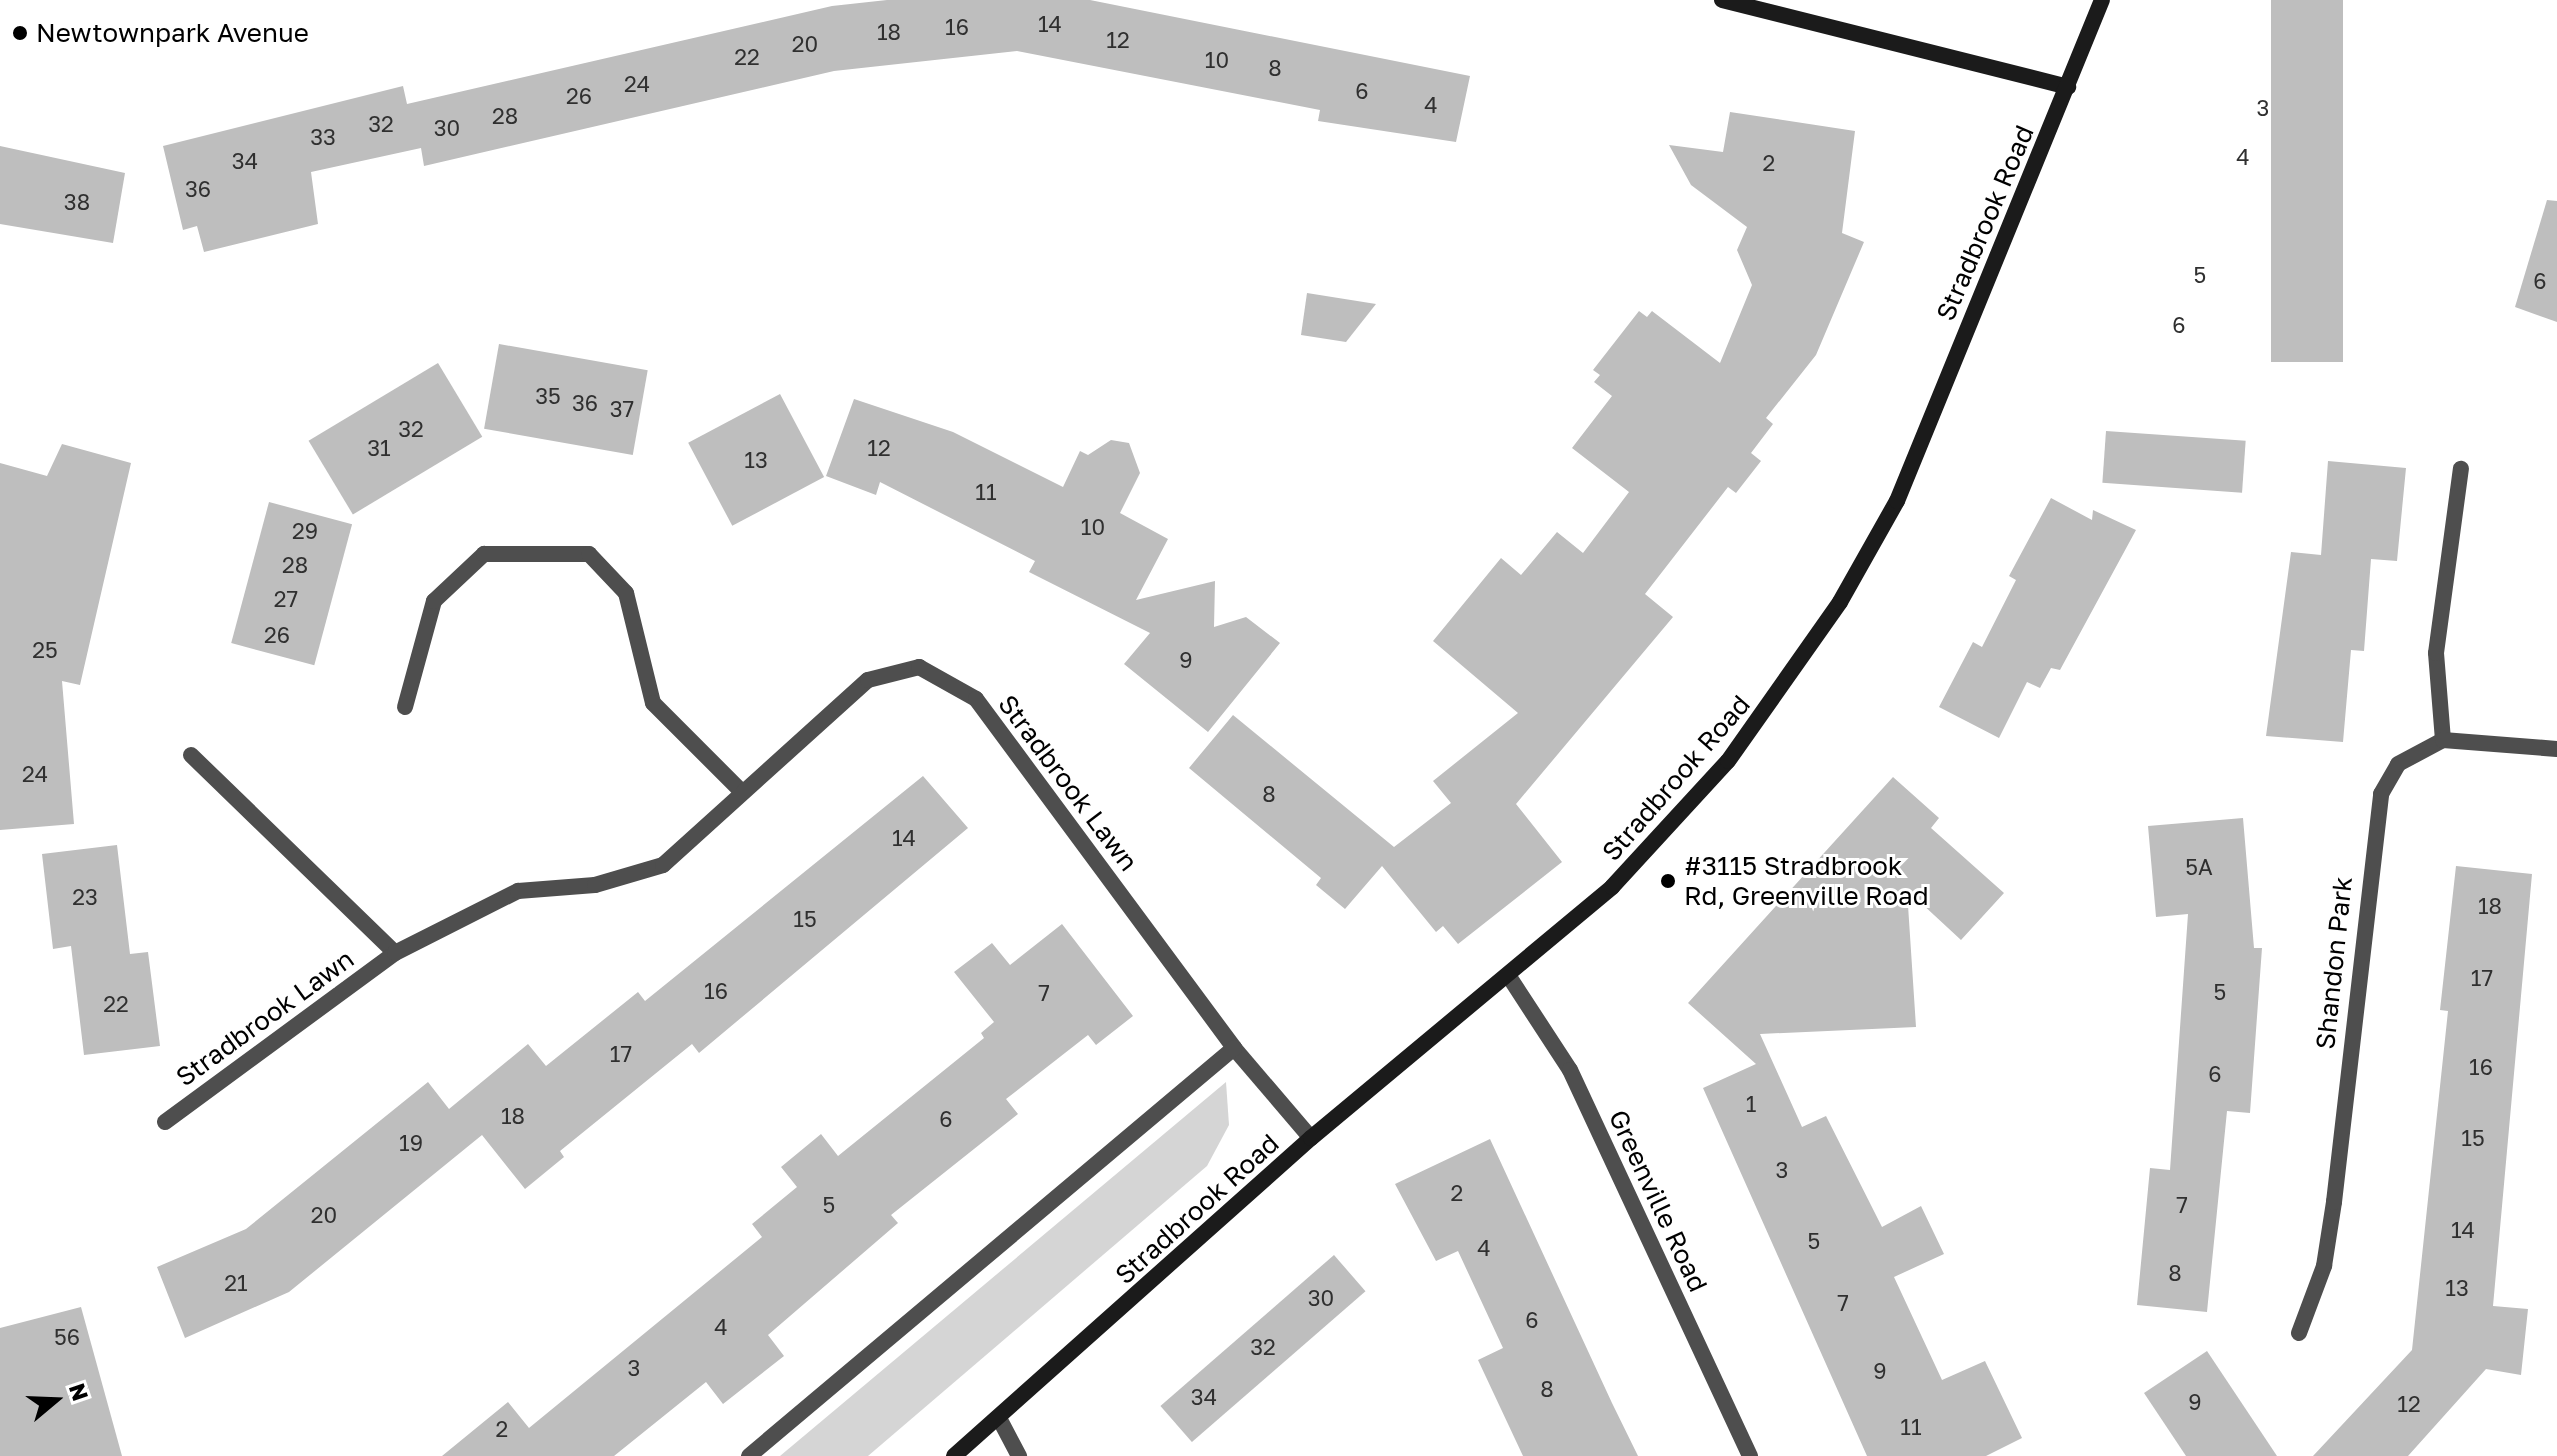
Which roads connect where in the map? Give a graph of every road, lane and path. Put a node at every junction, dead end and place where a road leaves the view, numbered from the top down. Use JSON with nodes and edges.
{"nodes":[{"id":1,"x":1722,"y":0,"type":"edge"},
{"id":2,"x":2102,"y":0,"type":"edge"},
{"id":3,"x":2068,"y":87,"type":"junction"},
{"id":4,"x":2461,"y":469,"type":"dead end"},
{"id":5,"x":405,"y":707,"type":"dead end"},
{"id":6,"x":2443,"y":740,"type":"junction"},
{"id":7,"x":2557,"y":749,"type":"edge"},
{"id":8,"x":191,"y":755,"type":"dead end"},
{"id":9,"x":742,"y":792,"type":"junction"},
{"id":10,"x":395,"y":953,"type":"junction"},
{"id":11,"x":1508,"y":975,"type":"junction"},
{"id":12,"x":1234,"y":1048,"type":"junction"},
{"id":13,"x":165,"y":1122,"type":"dead end"},
{"id":14,"x":1311,"y":1138,"type":"junction"},
{"id":15,"x":2299,"y":1333,"type":"dead end"},
{"id":16,"x":1000,"y":1420,"type":"junction"},
{"id":17,"x":749,"y":1456,"type":"edge"},
{"id":18,"x":954,"y":1456,"type":"edge"},
{"id":19,"x":1019,"y":1456,"type":"edge"},
{"id":20,"x":1750,"y":1456,"type":"edge"}],
"edges":[{"from":1,"to":3,"type":"main road"},
{"from":2,"to":3,"type":"main road","name":"Stradbrook Road"},
{"from":3,"to":11,"type":"main road","name":"Stradbrook Road"},
{"from":4,"to":6,"type":"street"},
{"from":5,"to":9,"type":"street"},
{"from":6,"to":7,"type":"street"},
{"from":6,"to":15,"type":"street","name":"Shandon Park"},
{"from":8,"to":10,"type":"street","name":"Stradbrook Lawn"},
{"from":9,"to":10,"type":"street","name":"Stradbrook Lawn"},
{"from":9,"to":12,"type":"street","name":"Stradbrook Lawn"},
{"from":10,"to":13,"type":"street","name":"Stradbrook Lawn"},
{"from":11,"to":14,"type":"main road","name":"Stradbrook Road"},
{"from":11,"to":20,"type":"street","name":"Greenville Road"},
{"from":12,"to":14,"type":"street","name":"Stradbrook Lawn"},
{"from":12,"to":17,"type":"street"},
{"from":14,"to":16,"type":"main road","name":"Stradbrook Road"},
{"from":16,"to":18,"type":"main road","name":"Stradbrook Road"},
{"from":16,"to":19,"type":"street"}]}
